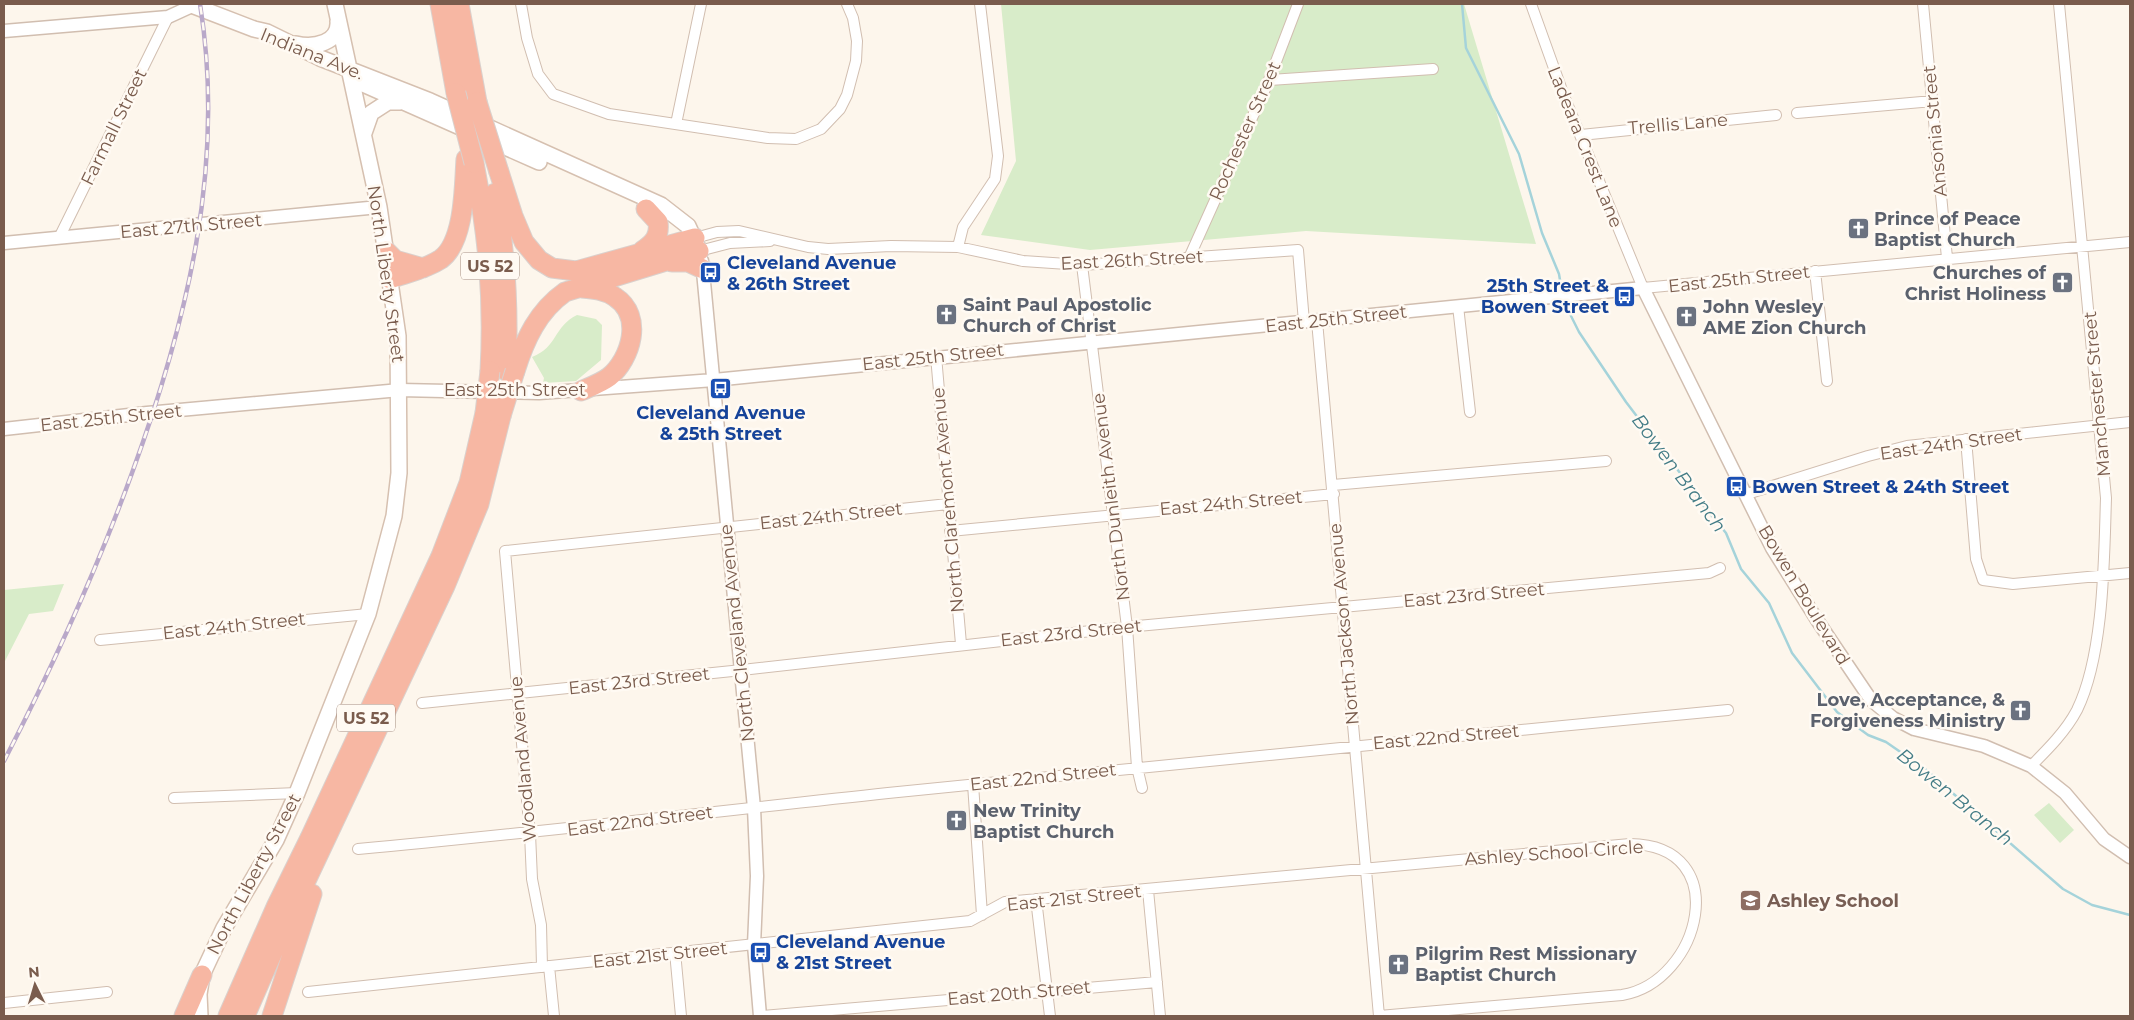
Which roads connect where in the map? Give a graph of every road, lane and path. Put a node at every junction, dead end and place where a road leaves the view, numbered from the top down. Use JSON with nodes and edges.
{"nodes":[{"id":1,"x":440,"y":4,"type":"edge"},
{"id":2,"x":459,"y":4,"type":"edge"},
{"id":3,"x":522,"y":4,"type":"edge"},
{"id":4,"x":701,"y":4,"type":"edge"},
{"id":5,"x":846,"y":4,"type":"edge"},
{"id":6,"x":980,"y":4,"type":"edge"},
{"id":7,"x":1298,"y":4,"type":"edge"},
{"id":8,"x":1531,"y":4,"type":"edge"},
{"id":9,"x":1923,"y":4,"type":"edge"},
{"id":10,"x":2059,"y":4,"type":"edge"},
{"id":11,"x":191,"y":5,"type":"edge"},
{"id":12,"x":336,"y":9,"type":"edge"},
{"id":13,"x":168,"y":17,"type":"junction"},
{"id":14,"x":254,"y":29,"type":"junction"},
{"id":15,"x":4,"y":31,"type":"edge"},
{"id":16,"x":286,"y":41,"type":"junction"},
{"id":17,"x":1433,"y":69,"type":"dead end"},
{"id":18,"x":350,"y":74,"type":"junction"},
{"id":19,"x":1269,"y":80,"type":"junction"},
{"id":20,"x":1933,"y":101,"type":"junction"},
{"id":21,"x":408,"y":104,"type":"junction"},
{"id":22,"x":1797,"y":113,"type":"dead end"},
{"id":23,"x":1776,"y":115,"type":"dead end"},
{"id":24,"x":676,"y":124,"type":"junction"},
{"id":25,"x":1581,"y":135,"type":"junction"},
{"id":26,"x":363,"y":137,"type":"junction"},
{"id":27,"x":470,"y":161,"type":"junction"},
{"id":28,"x":495,"y":172,"type":"junction"},
{"id":29,"x":378,"y":206,"type":"junction"},
{"id":30,"x":646,"y":209,"type":"junction"},
{"id":31,"x":59,"y":238,"type":"junction"},
{"id":32,"x":2130,"y":242,"type":"edge"},
{"id":33,"x":4,"y":243,"type":"edge"},
{"id":34,"x":958,"y":247,"type":"junction"},
{"id":35,"x":2083,"y":247,"type":"junction"},
{"id":36,"x":1298,"y":250,"type":"joint"},
{"id":37,"x":386,"y":251,"type":"junction"},
{"id":38,"x":640,"y":252,"type":"junction"},
{"id":39,"x":699,"y":253,"type":"junction"},
{"id":40,"x":1189,"y":258,"type":"junction"},
{"id":41,"x":1947,"y":258,"type":"junction"},
{"id":42,"x":1082,"y":265,"type":"junction"},
{"id":43,"x":423,"y":268,"type":"junction"},
{"id":44,"x":1815,"y":271,"type":"junction"},
{"id":45,"x":390,"y":279,"type":"junction"},
{"id":46,"x":578,"y":288,"type":"junction"},
{"id":47,"x":1643,"y":288,"type":"junction"},
{"id":48,"x":1458,"y":306,"type":"junction"},
{"id":49,"x":1310,"y":321,"type":"junction"},
{"id":50,"x":1094,"y":344,"type":"junction"},
{"id":51,"x":936,"y":356,"type":"junction"},
{"id":52,"x":504,"y":371,"type":"junction"},
{"id":53,"x":714,"y":380,"type":"junction"},
{"id":54,"x":1827,"y":381,"type":"dead end"},
{"id":55,"x":400,"y":390,"type":"junction"},
{"id":56,"x":581,"y":391,"type":"junction"},
{"id":57,"x":1470,"y":412,"type":"dead end"},
{"id":58,"x":493,"y":414,"type":"junction"},
{"id":59,"x":2130,"y":422,"type":"edge"},
{"id":60,"x":2100,"y":425,"type":"junction"},
{"id":61,"x":4,"y":429,"type":"edge"},
{"id":62,"x":1966,"y":439,"type":"junction"},
{"id":63,"x":1606,"y":461,"type":"dead end"},
{"id":64,"x":1333,"y":490,"type":"junction"},
{"id":65,"x":1747,"y":494,"type":"junction"},
{"id":66,"x":948,"y":504,"type":"junction"},
{"id":67,"x":1113,"y":515,"type":"junction"},
{"id":68,"x":727,"y":527,"type":"junction"},
{"id":69,"x":950,"y":531,"type":"junction"},
{"id":70,"x":505,"y":550,"type":"joint"},
{"id":71,"x":1720,"y":568,"type":"dead end"},
{"id":72,"x":2130,"y":573,"type":"edge"},
{"id":73,"x":2103,"y":577,"type":"junction"},
{"id":74,"x":1342,"y":607,"type":"junction"},
{"id":75,"x":368,"y":614,"type":"junction"},
{"id":76,"x":1126,"y":626,"type":"junction"},
{"id":77,"x":100,"y":640,"type":"dead end"},
{"id":78,"x":961,"y":644,"type":"junction"},
{"id":79,"x":742,"y":670,"type":"junction"},
{"id":80,"x":518,"y":693,"type":"junction"},
{"id":81,"x":422,"y":703,"type":"dead end"},
{"id":82,"x":1728,"y":710,"type":"dead end"},
{"id":83,"x":1355,"y":746,"type":"junction"},
{"id":84,"x":2031,"y":766,"type":"junction"},
{"id":85,"x":1137,"y":767,"type":"junction"},
{"id":86,"x":973,"y":784,"type":"junction"},
{"id":87,"x":1142,"y":788,"type":"dead end"},
{"id":88,"x":298,"y":793,"type":"junction"},
{"id":89,"x":174,"y":798,"type":"dead end"},
{"id":90,"x":754,"y":808,"type":"junction"},
{"id":91,"x":334,"y":823,"type":"junction"},
{"id":92,"x":530,"y":834,"type":"junction"},
{"id":93,"x":358,"y":849,"type":"dead end"},
{"id":94,"x":2130,"y":857,"type":"edge"},
{"id":95,"x":1366,"y":869,"type":"junction"},
{"id":96,"x":1148,"y":890,"type":"junction"},
{"id":97,"x":1036,"y":899,"type":"junction"},
{"id":98,"x":982,"y":915,"type":"junction"},
{"id":99,"x":754,"y":945,"type":"junction"},
{"id":100,"x":675,"y":952,"type":"junction"},
{"id":101,"x":546,"y":967,"type":"junction"},
{"id":102,"x":202,"y":975,"type":"junction"},
{"id":103,"x":1157,"y":982,"type":"junction"},
{"id":104,"x":1047,"y":991,"type":"junction"},
{"id":105,"x":107,"y":992,"type":"dead end"},
{"id":106,"x":308,"y":992,"type":"dead end"},
{"id":107,"x":4,"y":1003,"type":"edge"},
{"id":108,"x":184,"y":1016,"type":"edge"},
{"id":109,"x":200,"y":1016,"type":"edge"},
{"id":110,"x":228,"y":1016,"type":"edge"},
{"id":111,"x":246,"y":1016,"type":"edge"},
{"id":112,"x":272,"y":1016,"type":"edge"},
{"id":113,"x":554,"y":1016,"type":"edge"},
{"id":114,"x":681,"y":1016,"type":"edge"},
{"id":115,"x":761,"y":1016,"type":"edge"},
{"id":116,"x":1050,"y":1016,"type":"edge"},
{"id":117,"x":1160,"y":1016,"type":"edge"},
{"id":118,"x":1379,"y":1016,"type":"edge"}],
"edges":[{"from":1,"to":27,"type":"highway","bridge":true},
{"from":2,"to":28,"type":"highway","bridge":true},
{"from":3,"to":24,"type":"street"},
{"from":4,"to":24,"type":"street"},
{"from":5,"to":24,"type":"street"},
{"from":6,"to":34,"type":"street"},
{"from":7,"to":19,"type":"street","name":"Rochester Street"},
{"from":8,"to":25,"type":"street","name":"Ladeara Crest Lane"},
{"from":9,"to":20,"type":"street","name":"Ansonia Street"},
{"from":10,"to":35,"type":"street","name":"Manchester Street"},
{"from":11,"to":13,"type":"street"},
{"from":11,"to":14,"type":"main road"},
{"from":12,"to":16,"type":"main road"},
{"from":12,"to":18,"type":"main road","name":"North Liberty Street"},
{"from":13,"to":15,"type":"street"},
{"from":13,"to":31,"type":"street","name":"Farmall Street"},
{"from":14,"to":16,"type":"main road","name":"Indiana Ave."},
{"from":14,"to":18,"type":"main road","name":"Indiana Ave."},
{"from":16,"to":18,"type":"main road","name":"Indiana Ave."},
{"from":17,"to":19,"type":"street"},
{"from":18,"to":21,"type":"main road","name":"Indiana Ave."},
{"from":18,"to":26,"type":"main road","name":"North Liberty Street"},
{"from":18,"to":39,"type":"main road","name":"Indiana Ave."},
{"from":19,"to":40,"type":"street","name":"Rochester Street"},
{"from":20,"to":22,"type":"street"},
{"from":20,"to":41,"type":"street","name":"Ansonia Street"},
{"from":21,"to":26,"type":"main road"},
{"from":21,"to":30,"type":"main road","name":"Indiana Ave."},
{"from":23,"to":25,"type":"street","name":"Trellis Lane"},
{"from":25,"to":47,"type":"street","name":"Ladeara Crest Lane"},
{"from":26,"to":29,"type":"main road","name":"North Liberty Street"},
{"from":27,"to":43,"type":"highway"},
{"from":27,"to":52,"type":"highway","number":"US 52"},
{"from":28,"to":38,"type":"highway"},
{"from":28,"to":52,"type":"highway","number":"US 52"},
{"from":29,"to":31,"type":"street","name":"East 27th Street"},
{"from":29,"to":37,"type":"main road","name":"North Liberty Street"},
{"from":30,"to":38,"type":"highway"},
{"from":30,"to":39,"type":"main road","name":"Indiana Ave."},
{"from":31,"to":33,"type":"street","name":"East 27th Street"},
{"from":32,"to":35,"type":"street","name":"East 25th Street"},
{"from":34,"to":39,"type":"street","name":"East 26th Street"},
{"from":34,"to":42,"type":"street","name":"East 26th Street"},
{"from":35,"to":41,"type":"street","name":"East 25th Street"},
{"from":35,"to":60,"type":"street","name":"Manchester Street"},
{"from":36,"to":40,"type":"street","name":"East 26th Street"},
{"from":36,"to":49,"type":"street","name":"North Jackson Avenue"},
{"from":37,"to":43,"type":"highway"},
{"from":37,"to":45,"type":"main road","name":"North Liberty Street"},
{"from":38,"to":39,"type":"highway"},
{"from":39,"to":46,"type":"highway"},
{"from":39,"to":53,"type":"street","name":"North Cleveland Avenue"},
{"from":40,"to":42,"type":"street","name":"East 26th Street"},
{"from":41,"to":44,"type":"street","name":"East 25th Street"},
{"from":42,"to":50,"type":"street","name":"North Dunleith Avenue"},
{"from":43,"to":45,"type":"highway"},
{"from":44,"to":47,"type":"street","name":"East 25th Street"},
{"from":44,"to":54,"type":"street"},
{"from":45,"to":55,"type":"main road","name":"North Liberty Street"},
{"from":46,"to":52,"type":"highway"},
{"from":46,"to":56,"type":"highway"},
{"from":47,"to":48,"type":"street","name":"East 25th Street"},
{"from":47,"to":65,"type":"street","name":"Bowen Boulevard"},
{"from":48,"to":49,"type":"street","name":"East 25th Street"},
{"from":48,"to":57,"type":"street"},
{"from":49,"to":50,"type":"street","name":"East 25th Street"},
{"from":49,"to":64,"type":"street","name":"North Jackson Avenue"},
{"from":50,"to":51,"type":"street","name":"East 25th Street"},
{"from":50,"to":67,"type":"street","name":"North Dunleith Avenue"},
{"from":51,"to":53,"type":"street","name":"East 25th Street"},
{"from":51,"to":66,"type":"street","name":"North Claremont Avenue"},
{"from":52,"to":58,"type":"highway","bridge":true},
{"from":53,"to":56,"type":"street","name":"East 25th Street"},
{"from":53,"to":68,"type":"street","name":"North Cleveland Avenue"},
{"from":55,"to":56,"type":"street","name":"East 25th Street"},
{"from":55,"to":61,"type":"street","name":"East 25th Street"},
{"from":55,"to":75,"type":"main road","name":"North Liberty Street"},
{"from":58,"to":91,"type":"highway","number":"US 52"},
{"from":58,"to":110,"type":"highway","number":"US 52"},
{"from":59,"to":60,"type":"street","name":"East 24th Street"},
{"from":60,"to":62,"type":"street","name":"East 24th Street"},
{"from":60,"to":73,"type":"street","name":"Manchester Street"},
{"from":62,"to":65,"type":"street","name":"East 24th Street"},
{"from":62,"to":73,"type":"street"},
{"from":63,"to":64,"type":"street","name":"East 24th Street"},
{"from":64,"to":67,"type":"street","name":"East 24th Street"},
{"from":64,"to":74,"type":"street","name":"North Jackson Avenue"},
{"from":65,"to":84,"type":"street","name":"Bowen Boulevard"},
{"from":66,"to":68,"type":"street","name":"East 24th Street"},
{"from":66,"to":69,"type":"street","name":"North Claremont Avenue"},
{"from":67,"to":69,"type":"street","name":"East 24th Street"},
{"from":67,"to":76,"type":"street","name":"North Dunleith Avenue"},
{"from":68,"to":70,"type":"street","name":"East 24th Street"},
{"from":68,"to":79,"type":"street","name":"North Cleveland Avenue"},
{"from":69,"to":78,"type":"street","name":"North Claremont Avenue"},
{"from":70,"to":80,"type":"street","name":"Woodland Avenue"},
{"from":71,"to":74,"type":"street","name":"East 23rd Street"},
{"from":72,"to":73,"type":"street"},
{"from":73,"to":84,"type":"street","name":"Manchester Street"},
{"from":74,"to":76,"type":"street","name":"East 23rd Street"},
{"from":74,"to":83,"type":"street","name":"North Jackson Avenue"},
{"from":75,"to":77,"type":"street","name":"East 24th Street"},
{"from":75,"to":88,"type":"main road","name":"North Liberty Street"},
{"from":76,"to":78,"type":"street","name":"East 23rd Street"},
{"from":76,"to":85,"type":"street","name":"North Dunleith Avenue"},
{"from":78,"to":79,"type":"street","name":"East 23rd Street"},
{"from":79,"to":80,"type":"street","name":"East 23rd Street"},
{"from":79,"to":90,"type":"street","name":"North Cleveland Avenue"},
{"from":80,"to":81,"type":"street","name":"East 23rd Street"},
{"from":80,"to":92,"type":"street","name":"Woodland Avenue"},
{"from":82,"to":83,"type":"street","name":"East 22nd Street"},
{"from":83,"to":85,"type":"street","name":"East 22nd Street"},
{"from":83,"to":95,"type":"street","name":"North Jackson Avenue"},
{"from":84,"to":94,"type":"street","name":"Bowen Boulevard"},
{"from":85,"to":86,"type":"street","name":"East 22nd Street"},
{"from":85,"to":87,"type":"street","name":"North Dunleith Avenue"},
{"from":86,"to":90,"type":"street","name":"East 22nd Street"},
{"from":86,"to":98,"type":"street"},
{"from":88,"to":89,"type":"street"},
{"from":88,"to":102,"type":"main road","name":"North Liberty Street"},
{"from":90,"to":92,"type":"street","name":"East 22nd Street"},
{"from":90,"to":99,"type":"street","name":"North Cleveland Avenue"},
{"from":91,"to":111,"type":"highway","number":"US 52"},
{"from":91,"to":112,"type":"highway"},
{"from":92,"to":93,"type":"street","name":"East 22nd Street"},
{"from":92,"to":101,"type":"street","name":"Woodland Avenue"},
{"from":95,"to":96,"type":"street","name":"East 21st Street"},
{"from":95,"to":118,"type":"street","name":"North Jackson Avenue"},
{"from":95,"to":118,"type":"street","name":"Ashley School Circle"},
{"from":96,"to":97,"type":"street","name":"East 21st Street"},
{"from":96,"to":103,"type":"street"},
{"from":97,"to":98,"type":"street","name":"East 21st Street"},
{"from":97,"to":104,"type":"street"},
{"from":98,"to":99,"type":"street","name":"East 21st Street"},
{"from":99,"to":100,"type":"street","name":"East 21st Street"},
{"from":99,"to":115,"type":"street","name":"North Cleveland Avenue"},
{"from":100,"to":101,"type":"street","name":"East 21st Street"},
{"from":100,"to":114,"type":"street"},
{"from":101,"to":106,"type":"street","name":"East 21st Street"},
{"from":101,"to":113,"type":"street","name":"Woodland Avenue"},
{"from":102,"to":108,"type":"highway"},
{"from":102,"to":109,"type":"main road","name":"North Liberty Street"},
{"from":103,"to":104,"type":"street","name":"East 20th Street"},
{"from":103,"to":117,"type":"street"},
{"from":104,"to":115,"type":"street","name":"East 20th Street"},
{"from":104,"to":116,"type":"street"},
{"from":105,"to":107,"type":"street"}]}
